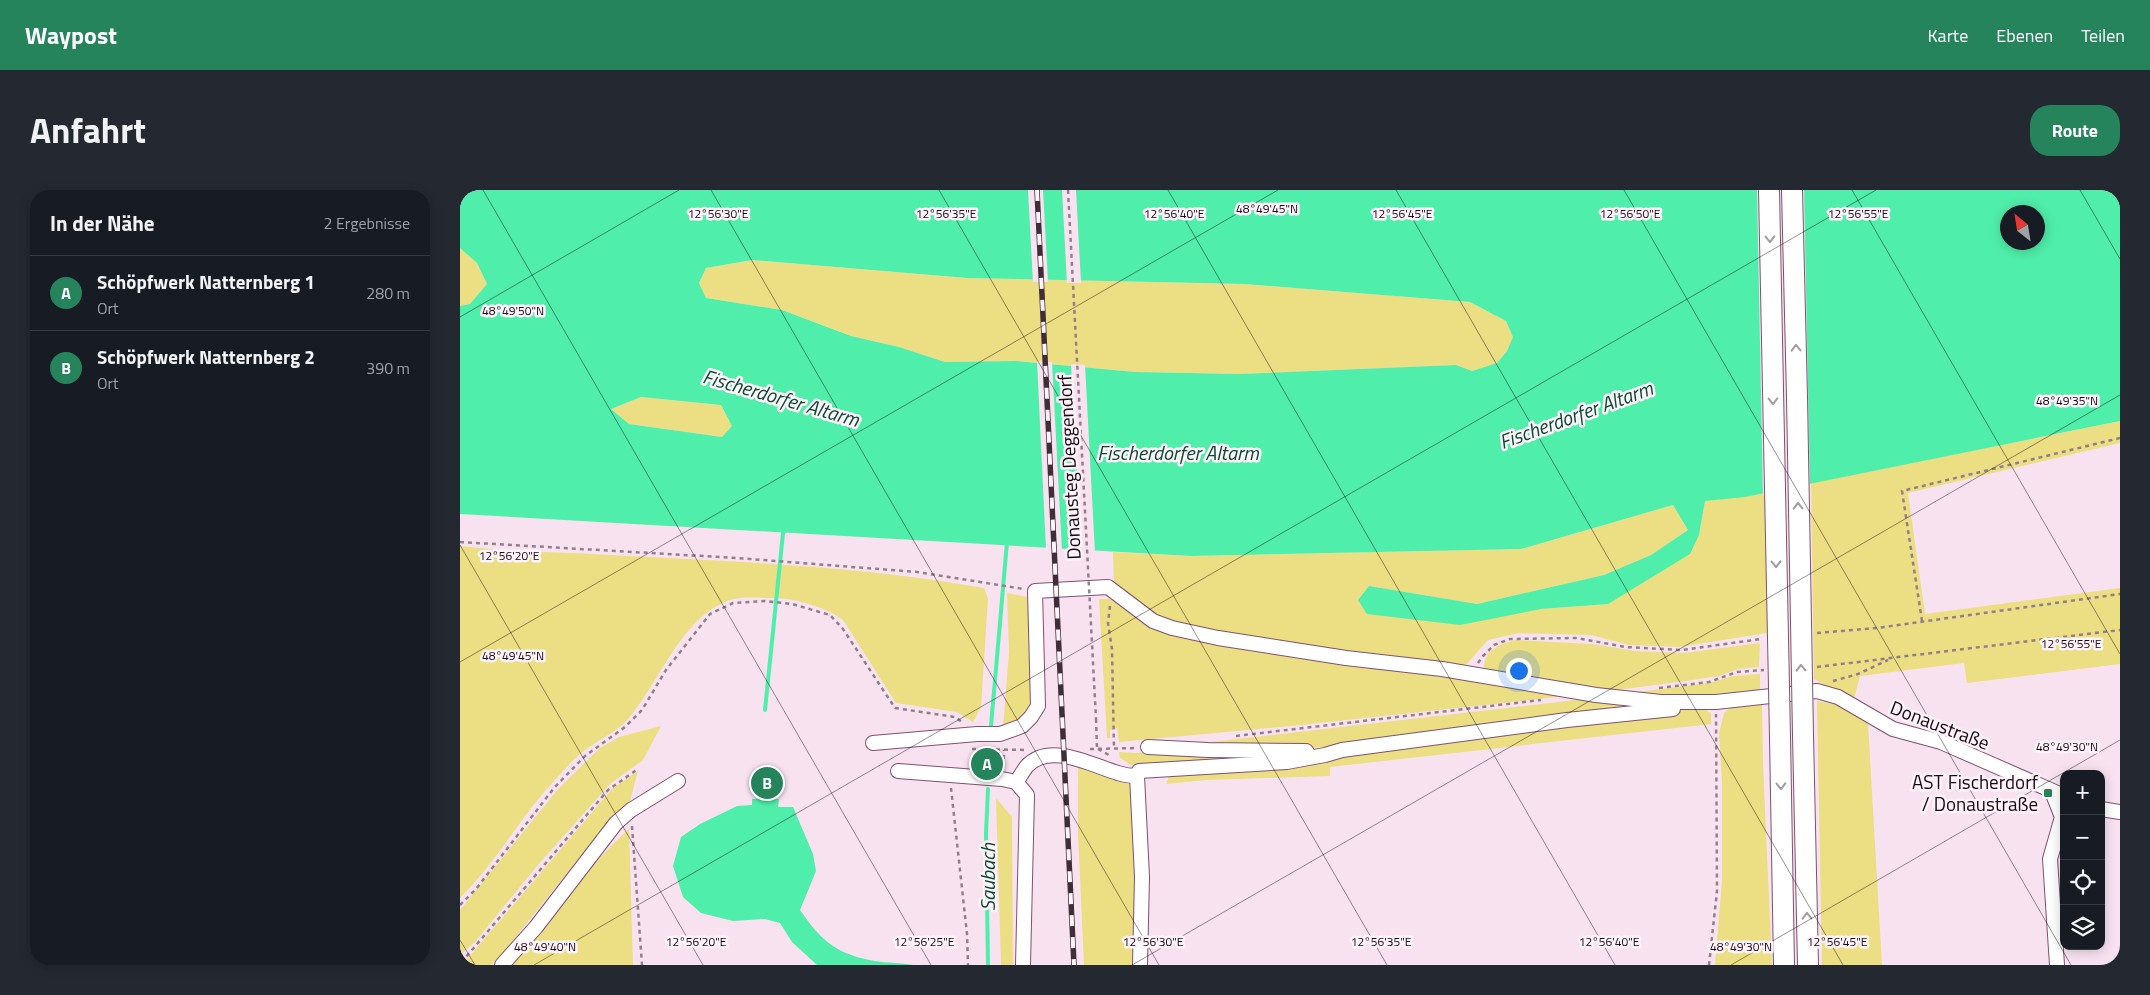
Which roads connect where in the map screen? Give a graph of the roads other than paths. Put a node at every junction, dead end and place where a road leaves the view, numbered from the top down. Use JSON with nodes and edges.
{"nodes":[{"id":1,"x":1769,"y":190,"type":"edge"},
{"id":2,"x":1792,"y":190,"type":"edge"},
{"id":3,"x":1692,"y":702,"type":"junction"},
{"id":4,"x":874,"y":743,"type":"dead end"},
{"id":5,"x":1148,"y":747,"type":"road end"},
{"id":6,"x":1304,"y":759,"type":"junction"},
{"id":7,"x":898,"y":772,"type":"dead end"},
{"id":8,"x":1137,"y":776,"type":"junction"},
{"id":9,"x":678,"y":781,"type":"dead end"},
{"id":10,"x":1016,"y":782,"type":"junction"},
{"id":11,"x":2058,"y":794,"type":"edge"},
{"id":12,"x":2105,"y":810,"type":"edge"},
{"id":13,"x":2120,"y":812,"type":"edge"},
{"id":14,"x":2063,"y":815,"type":"edge"},
{"id":15,"x":2060,"y":826,"type":"edge"},
{"id":16,"x":502,"y":965,"type":"edge"},
{"id":17,"x":1023,"y":965,"type":"edge"},
{"id":18,"x":1140,"y":965,"type":"edge"},
{"id":19,"x":1784,"y":965,"type":"edge"},
{"id":20,"x":1808,"y":965,"type":"edge"},
{"id":21,"x":2056,"y":965,"type":"edge"}],
"edges":[{"from":1,"to":19,"type":"highway","one_way":true,"bridge":true},
{"from":20,"to":2,"type":"highway","one_way":true,"bridge":true},
{"from":3,"to":4,"type":"street"},
{"from":3,"to":6,"type":"street"},
{"from":3,"to":11,"type":"street","name":"Donaustraße"},
{"from":5,"to":6,"type":"street"},
{"from":6,"to":8,"type":"street"},
{"from":7,"to":10,"type":"street"},
{"from":8,"to":10,"type":"street"},
{"from":8,"to":18,"type":"street"},
{"from":9,"to":16,"type":"street"},
{"from":10,"to":17,"type":"street"},
{"from":11,"to":14,"type":"street","name":"Donaustraße"},
{"from":12,"to":13,"type":"street"},
{"from":15,"to":21,"type":"street","name":"Donaustraße"}]}
